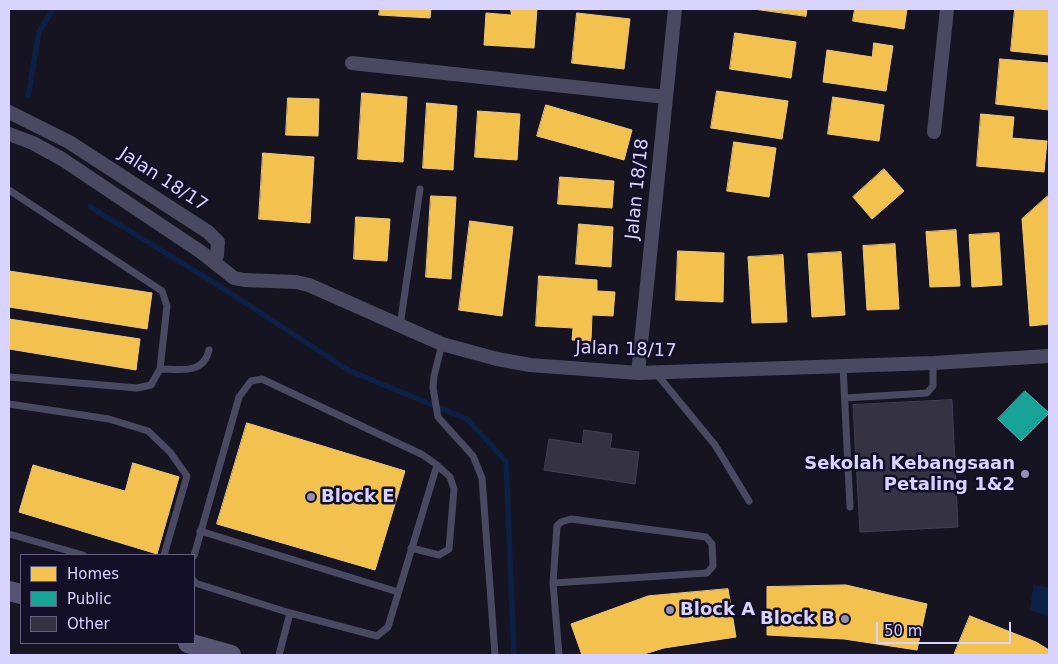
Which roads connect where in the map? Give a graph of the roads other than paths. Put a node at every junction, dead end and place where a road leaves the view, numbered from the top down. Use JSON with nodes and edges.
{"nodes":[{"id":1,"x":676,"y":9,"type":"edge"},
{"id":2,"x":947,"y":9,"type":"edge"},
{"id":3,"x":352,"y":63,"type":"dead end"},
{"id":4,"x":666,"y":97,"type":"junction"},
{"id":5,"x":9,"y":112,"type":"edge"},
{"id":6,"x":934,"y":132,"type":"dead end"},
{"id":7,"x":9,"y":134,"type":"edge"},
{"id":8,"x":69,"y":142,"type":"junction"},
{"id":9,"x":62,"y":159,"type":"junction"},
{"id":10,"x":420,"y":189,"type":"dead end"},
{"id":11,"x":9,"y":190,"type":"edge"},
{"id":12,"x":217,"y":264,"type":"junction"},
{"id":13,"x":400,"y":326,"type":"junction"},
{"id":14,"x":442,"y":344,"type":"junction"},
{"id":15,"x":209,"y":350,"type":"dead end"},
{"id":16,"x":1049,"y":356,"type":"edge"},
{"id":17,"x":933,"y":363,"type":"junction"},
{"id":18,"x":843,"y":366,"type":"junction"},
{"id":19,"x":160,"y":369,"type":"junction"},
{"id":20,"x":654,"y":372,"type":"junction"},
{"id":21,"x":638,"y":373,"type":"junction"},
{"id":22,"x":9,"y":377,"type":"edge"},
{"id":23,"x":845,"y":398,"type":"junction"},
{"id":24,"x":9,"y":404,"type":"edge"},
{"id":25,"x":437,"y":466,"type":"junction"},
{"id":26,"x":748,"y":500,"type":"dead end"},
{"id":27,"x":850,"y":507,"type":"dead end"},
{"id":28,"x":200,"y":531,"type":"junction"},
{"id":29,"x":9,"y":534,"type":"edge"},
{"id":30,"x":411,"y":548,"type":"junction"},
{"id":31,"x":80,"y":554,"type":"edge"},
{"id":32,"x":164,"y":554,"type":"edge"},
{"id":33,"x":194,"y":554,"type":"edge"},
{"id":34,"x":195,"y":583,"type":"edge"},
{"id":35,"x":553,"y":583,"type":"junction"},
{"id":36,"x":398,"y":592,"type":"junction"},
{"id":37,"x":290,"y":613,"type":"junction"},
{"id":38,"x":192,"y":644,"type":"edge"},
{"id":39,"x":231,"y":655,"type":"edge"},
{"id":40,"x":279,"y":655,"type":"edge"},
{"id":41,"x":495,"y":655,"type":"edge"},
{"id":42,"x":559,"y":655,"type":"edge"}],
"edges":[{"from":1,"to":4,"type":"street","name":"Jalan 18/18"},
{"from":2,"to":6,"type":"street"},
{"from":3,"to":4,"type":"street"},
{"from":4,"to":21,"type":"street","name":"Jalan 18/18"},
{"from":5,"to":8,"type":"street"},
{"from":7,"to":9,"type":"street"},
{"from":8,"to":9,"type":"street"},
{"from":8,"to":12,"type":"street","name":"Jalan 18/17"},
{"from":9,"to":12,"type":"street"},
{"from":10,"to":13,"type":"lane"},
{"from":11,"to":19,"type":"lane"},
{"from":12,"to":13,"type":"street","name":"Jalan 18/17"},
{"from":13,"to":14,"type":"street","name":"Jalan 18/17"},
{"from":14,"to":21,"type":"street","name":"Jalan 18/17"},
{"from":14,"to":41,"type":"lane"},
{"from":15,"to":19,"type":"lane"},
{"from":16,"to":17,"type":"street","name":"Jalan 18/17"},
{"from":17,"to":18,"type":"street","name":"Jalan 18/17"},
{"from":17,"to":23,"type":"lane"},
{"from":18,"to":20,"type":"street","name":"Jalan 18/17"},
{"from":18,"to":23,"type":"lane"},
{"from":19,"to":22,"type":"lane"},
{"from":20,"to":21,"type":"street","name":"Jalan 18/17"},
{"from":20,"to":26,"type":"lane"},
{"from":23,"to":27,"type":"lane"},
{"from":24,"to":32,"type":"lane"},
{"from":25,"to":28,"type":"lane"},
{"from":25,"to":30,"type":"lane"},
{"from":25,"to":30,"type":"lane"},
{"from":28,"to":33,"type":"lane"},
{"from":28,"to":36,"type":"lane"},
{"from":29,"to":31,"type":"lane"},
{"from":30,"to":36,"type":"lane"},
{"from":34,"to":37,"type":"lane"},
{"from":35,"to":35,"type":"lane"},
{"from":35,"to":42,"type":"lane"},
{"from":36,"to":37,"type":"lane"},
{"from":37,"to":40,"type":"lane"},
{"from":38,"to":39,"type":"main road"}]}
